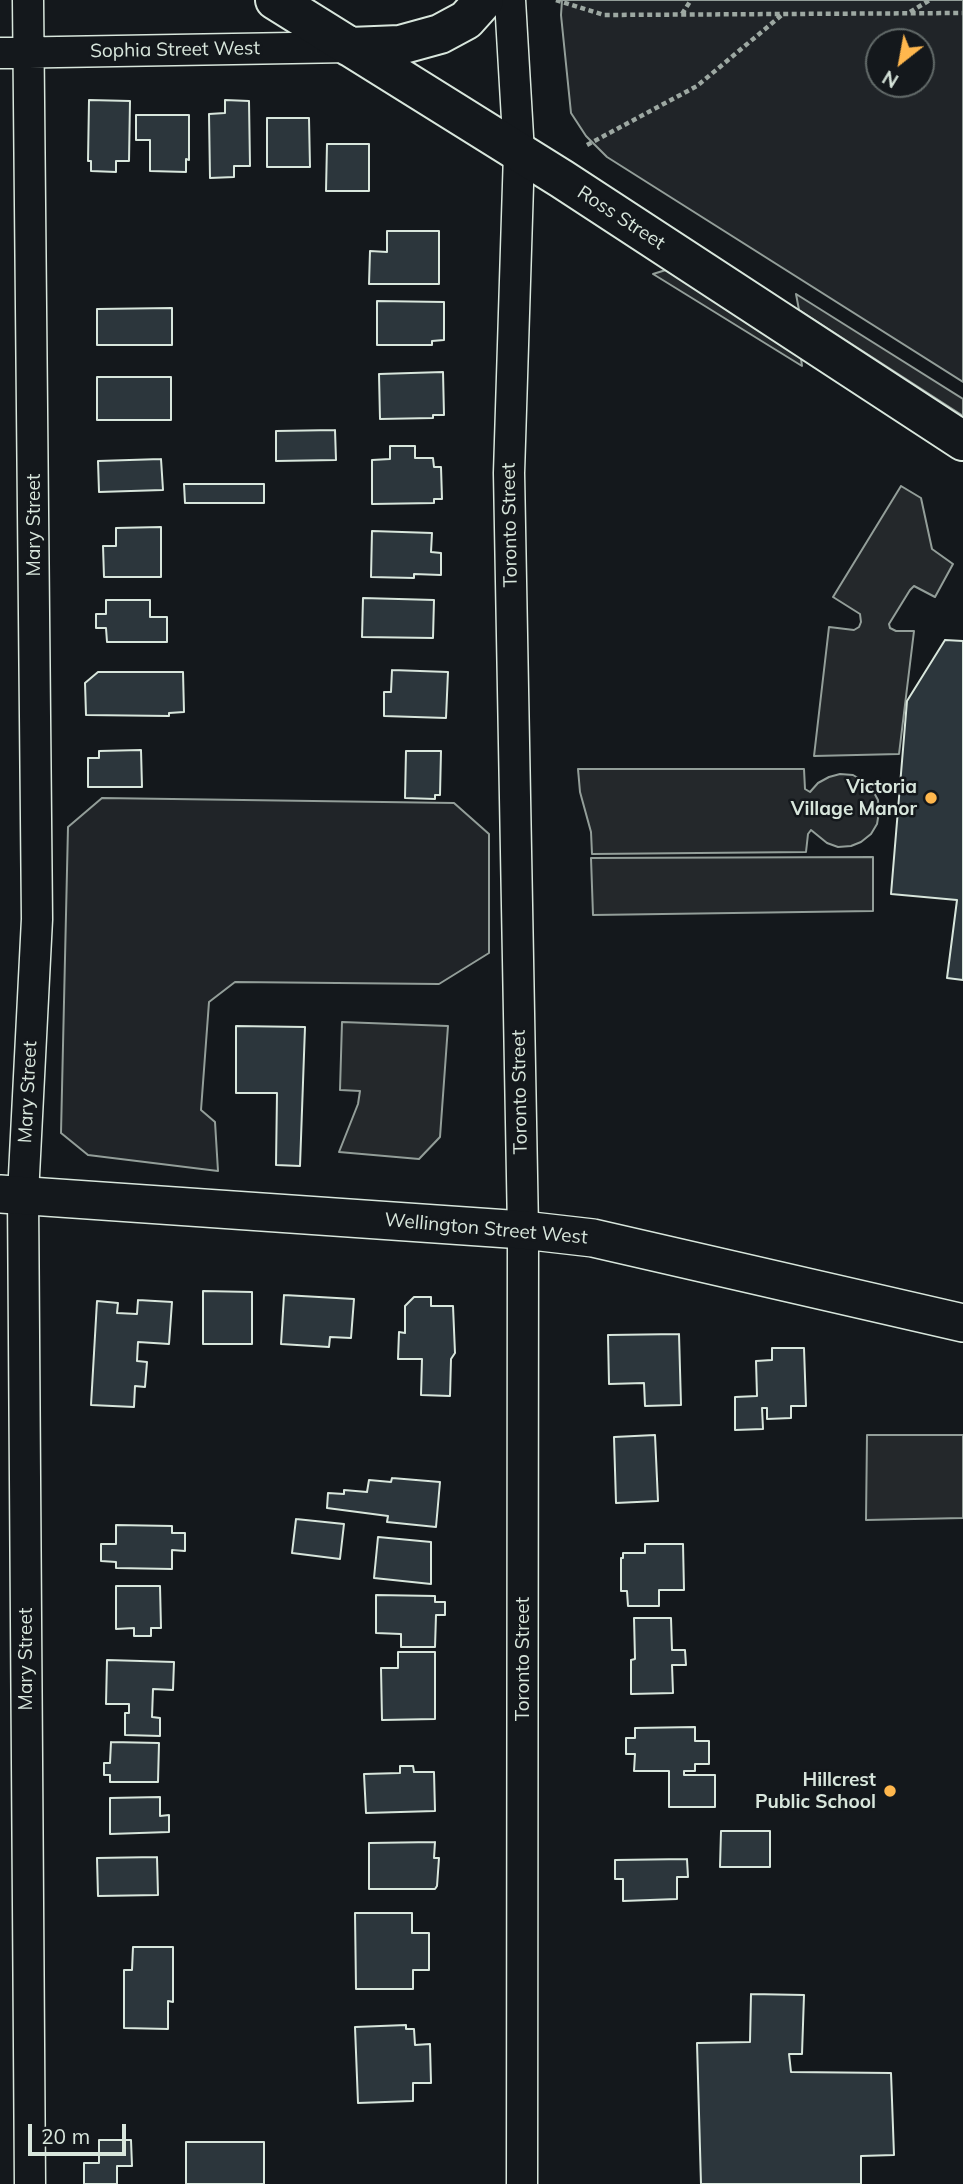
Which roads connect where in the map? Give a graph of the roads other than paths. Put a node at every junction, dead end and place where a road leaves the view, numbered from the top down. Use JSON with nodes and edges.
{"nodes":[{"id":1,"x":28,"y":0,"type":"edge"},
{"id":2,"x":275,"y":0,"type":"edge"},
{"id":3,"x":484,"y":0,"type":"edge"},
{"id":4,"x":510,"y":0,"type":"edge"},
{"id":5,"x":350,"y":47,"type":"junction"},
{"id":6,"x":0,"y":53,"type":"edge"},
{"id":7,"x":30,"y":54,"type":"junction"},
{"id":8,"x":519,"y":153,"type":"junction"},
{"id":9,"x":963,"y":441,"type":"edge"},
{"id":10,"x":12,"y":1195,"type":"edge"},
{"id":11,"x":523,"y":1230,"type":"junction"},
{"id":12,"x":963,"y":1323,"type":"edge"},
{"id":13,"x":30,"y":2184,"type":"edge"},
{"id":14,"x":522,"y":2184,"type":"edge"}],
"edges":[{"from":1,"to":7,"type":"street","name":"Mary Street"},
{"from":2,"to":5,"type":"main road","name":"Ross Street"},
{"from":3,"to":5,"type":"main road"},
{"from":4,"to":8,"type":"street","name":"Toronto Street"},
{"from":5,"to":7,"type":"street","name":"Sophia Street West"},
{"from":5,"to":8,"type":"main road","name":"Ross Street"},
{"from":6,"to":7,"type":"street","name":"Sophia Street West"},
{"from":7,"to":10,"type":"street","name":"Mary Street"},
{"from":8,"to":9,"type":"main road","name":"Ross Street"},
{"from":8,"to":11,"type":"street","name":"Toronto Street"},
{"from":10,"to":11,"type":"street","name":"Wellington Street West"},
{"from":10,"to":13,"type":"street","name":"Mary Street"},
{"from":11,"to":12,"type":"street","name":"Wellington Street West"},
{"from":11,"to":14,"type":"street","name":"Toronto Street"}]}
